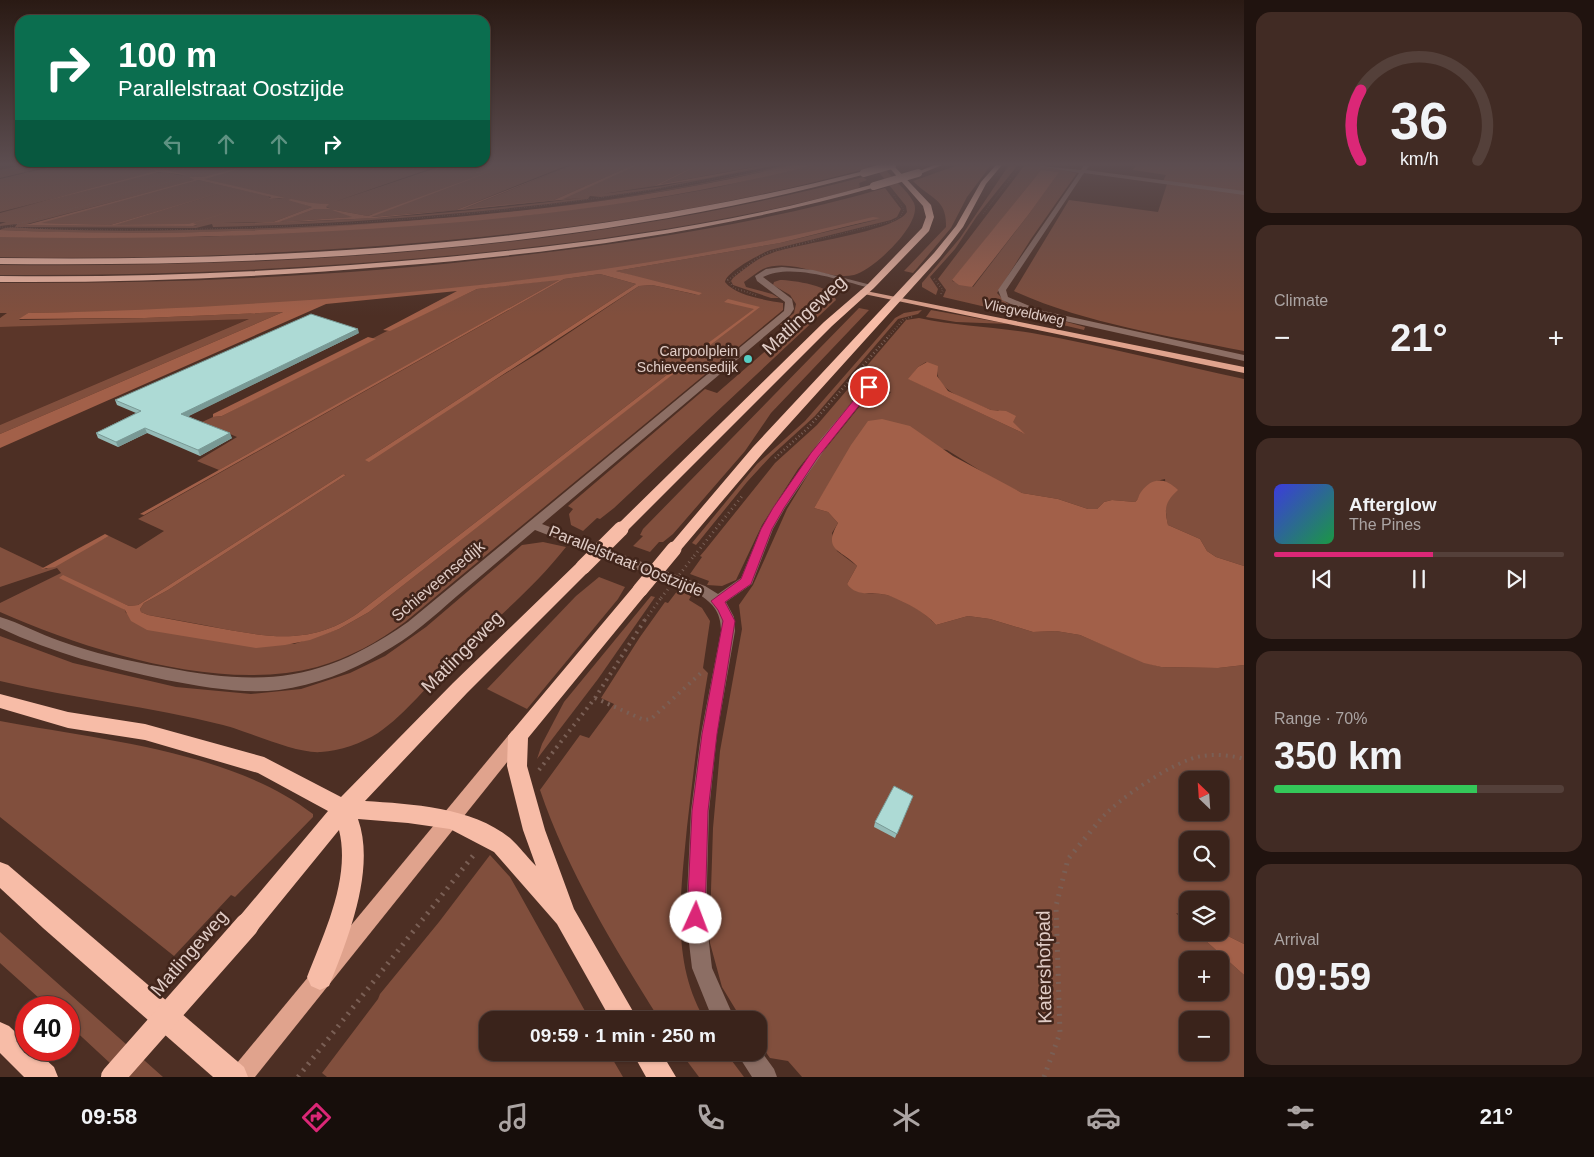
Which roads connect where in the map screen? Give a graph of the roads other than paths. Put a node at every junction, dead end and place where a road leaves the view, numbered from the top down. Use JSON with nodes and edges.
{"nodes":[{"id":1,"x":676,"y":215,"type":"edge"},
{"id":2,"x":755,"y":215,"type":"edge"},
{"id":3,"x":929,"y":215,"type":"edge"},
{"id":4,"x":964,"y":215,"type":"edge"},
{"id":5,"x":1053,"y":215,"type":"edge"},
{"id":6,"x":0,"y":262,"type":"edge"},
{"id":7,"x":0,"y":279,"type":"edge"},
{"id":8,"x":805,"y":280,"type":"dead end"},
{"id":9,"x":764,"y":283,"type":"junction"},
{"id":10,"x":839,"y":287,"type":"dead end"},
{"id":11,"x":867,"y":289,"type":"junction"},
{"id":12,"x":899,"y":296,"type":"junction"},
{"id":13,"x":1244,"y":358,"type":"edge"},
{"id":14,"x":1244,"y":370,"type":"edge"},
{"id":15,"x":869,"y":387,"type":"dead end"},
{"id":16,"x":533,"y":525,"type":"junction"},
{"id":17,"x":717,"y":601,"type":"junction"},
{"id":18,"x":0,"y":622,"type":"edge"},
{"id":19,"x":0,"y":701,"type":"edge"},
{"id":20,"x":518,"y":736,"type":"junction"},
{"id":21,"x":343,"y":809,"type":"junction"},
{"id":22,"x":452,"y":820,"type":"junction"},
{"id":23,"x":0,"y":872,"type":"edge"},
{"id":24,"x":565,"y":916,"type":"junction"},
{"id":25,"x":320,"y":977,"type":"junction"},
{"id":26,"x":620,"y":1011,"type":"edge"},
{"id":27,"x":720,"y":1011,"type":"edge"},
{"id":28,"x":0,"y":1035,"type":"edge"},
{"id":29,"x":651,"y":1061,"type":"edge"},
{"id":30,"x":754,"y":1061,"type":"edge"},
{"id":31,"x":44,"y":1077,"type":"edge"},
{"id":32,"x":113,"y":1077,"type":"edge"},
{"id":33,"x":234,"y":1077,"type":"edge"},
{"id":34,"x":240,"y":1077,"type":"edge"},
{"id":35,"x":662,"y":1077,"type":"edge"},
{"id":36,"x":766,"y":1077,"type":"edge"}],
"edges":[{"from":1,"to":6,"type":"highway","bridge":true},
{"from":2,"to":7,"type":"highway","bridge":true},
{"from":3,"to":11,"type":"highway","name":"Matlingeweg"},
{"from":4,"to":12,"type":"highway"},
{"from":5,"to":13,"type":"street"},
{"from":8,"to":9,"type":"street"},
{"from":9,"to":11,"type":"street"},
{"from":9,"to":16,"type":"street","name":"Schieveensedijk"},
{"from":10,"to":11,"type":"street"},
{"from":11,"to":12,"type":"main road","name":"Vliegveldweg"},
{"from":11,"to":21,"type":"highway","name":"Matlingeweg","bridge":true},
{"from":12,"to":14,"type":"main road","name":"Vliegveldweg"},
{"from":12,"to":20,"type":"highway","bridge":true},
{"from":15,"to":17,"type":"street","name":"Parallelstraat Oostzijde"},
{"from":16,"to":17,"type":"street","name":"Parallelstraat Oostzijde"},
{"from":16,"to":18,"type":"street","name":"Schieveensedijk"},
{"from":17,"to":27,"type":"street","name":"Parallelstraat Oostzijde"},
{"from":19,"to":21,"type":"highway"},
{"from":20,"to":22,"type":"main road"},
{"from":20,"to":24,"type":"highway"},
{"from":21,"to":22,"type":"highway"},
{"from":21,"to":25,"type":"highway"},
{"from":21,"to":32,"type":"highway","name":"Matlingeweg","bridge":true},
{"from":22,"to":24,"type":"highway"},
{"from":22,"to":25,"type":"main road"},
{"from":23,"to":33,"type":"highway"},
{"from":24,"to":26,"type":"highway"},
{"from":25,"to":34,"type":"main road"},
{"from":28,"to":31,"type":"highway"},
{"from":29,"to":35,"type":"highway"},
{"from":30,"to":36,"type":"street"}]}
